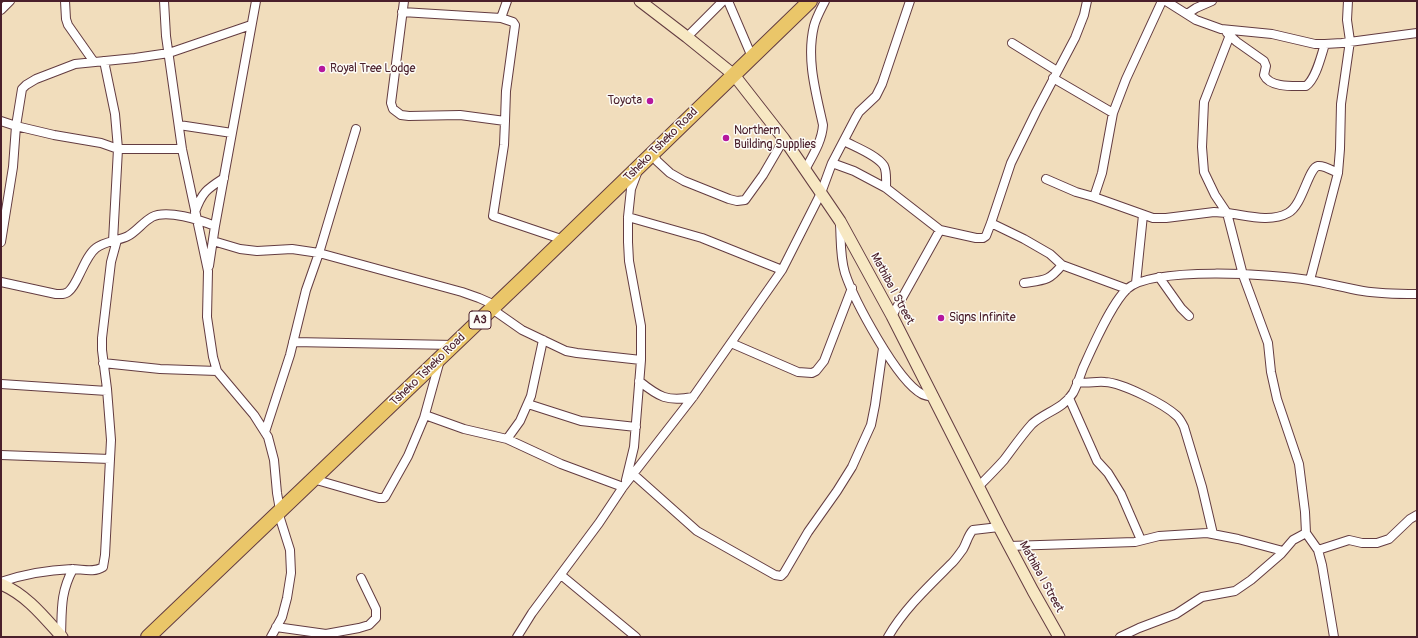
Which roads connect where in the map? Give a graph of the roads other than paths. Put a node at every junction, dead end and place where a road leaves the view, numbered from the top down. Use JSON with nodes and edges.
{"nodes":[{"id":1,"x":10,"y":1,"type":"edge"},
{"id":2,"x":66,"y":1,"type":"edge"},
{"id":3,"x":164,"y":1,"type":"edge"},
{"id":4,"x":256,"y":1,"type":"edge"},
{"id":5,"x":404,"y":1,"type":"edge"},
{"id":6,"x":507,"y":1,"type":"edge"},
{"id":7,"x":640,"y":1,"type":"edge"},
{"id":8,"x":723,"y":1,"type":"edge"},
{"id":9,"x":728,"y":1,"type":"edge"},
{"id":10,"x":825,"y":1,"type":"edge"},
{"id":11,"x":910,"y":1,"type":"edge"},
{"id":12,"x":1087,"y":1,"type":"edge"},
{"id":13,"x":1162,"y":1,"type":"edge"},
{"id":14,"x":1166,"y":1,"type":"edge"},
{"id":15,"x":1212,"y":1,"type":"edge"},
{"id":16,"x":1348,"y":1,"type":"edge"},
{"id":17,"x":806,"y":3,"type":"edge"},
{"id":18,"x":1,"y":10,"type":"edge"},
{"id":19,"x":402,"y":12,"type":"junction"},
{"id":20,"x":1187,"y":14,"type":"junction"},
{"id":21,"x":501,"y":18,"type":"junction"},
{"id":22,"x":251,"y":25,"type":"junction"},
{"id":23,"x":1227,"y":32,"type":"junction"},
{"id":24,"x":1417,"y":33,"type":"edge"},
{"id":25,"x":687,"y":37,"type":"junction"},
{"id":26,"x":1350,"y":41,"type":"junction"},
{"id":27,"x":1012,"y":43,"type":"dead end"},
{"id":28,"x":1325,"y":44,"type":"junction"},
{"id":29,"x":169,"y":53,"type":"junction"},
{"id":30,"x":752,"y":58,"type":"junction"},
{"id":31,"x":104,"y":61,"type":"junction"},
{"id":32,"x":94,"y":62,"type":"junction"},
{"id":33,"x":734,"y":75,"type":"junction"},
{"id":34,"x":1055,"y":75,"type":"junction"},
{"id":35,"x":1113,"y":113,"type":"junction"},
{"id":36,"x":505,"y":121,"type":"junction"},
{"id":37,"x":1,"y":122,"type":"edge"},
{"id":38,"x":16,"y":126,"type":"junction"},
{"id":39,"x":179,"y":126,"type":"junction"},
{"id":40,"x":356,"y":129,"type":"dead end"},
{"id":41,"x":232,"y":133,"type":"junction"},
{"id":42,"x":784,"y":139,"type":"junction"},
{"id":43,"x":844,"y":141,"type":"junction"},
{"id":44,"x":118,"y":149,"type":"junction"},
{"id":45,"x":182,"y":149,"type":"junction"},
{"id":46,"x":653,"y":154,"type":"junction"},
{"id":47,"x":832,"y":163,"type":"junction"},
{"id":48,"x":639,"y":166,"type":"junction"},
{"id":49,"x":806,"y":168,"type":"junction"},
{"id":50,"x":1338,"y":173,"type":"junction"},
{"id":51,"x":224,"y":178,"type":"junction"},
{"id":52,"x":1046,"y":179,"type":"dead end"},
{"id":53,"x":886,"y":188,"type":"junction"},
{"id":54,"x":822,"y":193,"type":"junction"},
{"id":55,"x":1094,"y":197,"type":"junction"},
{"id":56,"x":1227,"y":213,"type":"junction"},
{"id":57,"x":1143,"y":215,"type":"junction"},
{"id":58,"x":196,"y":216,"type":"junction"},
{"id":59,"x":628,"y":217,"type":"junction"},
{"id":60,"x":840,"y":221,"type":"junction"},
{"id":61,"x":991,"y":224,"type":"junction"},
{"id":62,"x":215,"y":226,"type":"junction"},
{"id":63,"x":940,"y":230,"type":"junction"},
{"id":64,"x":564,"y":240,"type":"junction"},
{"id":65,"x":115,"y":241,"type":"junction"},
{"id":66,"x":213,"y":241,"type":"junction"},
{"id":67,"x":1,"y":242,"type":"edge"},
{"id":68,"x":319,"y":253,"type":"junction"},
{"id":69,"x":1062,"y":264,"type":"junction"},
{"id":70,"x":782,"y":270,"type":"junction"},
{"id":71,"x":208,"y":271,"type":"junction"},
{"id":72,"x":1243,"y":275,"type":"junction"},
{"id":73,"x":1158,"y":277,"type":"junction"},
{"id":74,"x":1310,"y":280,"type":"junction"},
{"id":75,"x":1,"y":282,"type":"edge"},
{"id":76,"x":1024,"y":283,"type":"dead end"},
{"id":77,"x":1136,"y":283,"type":"junction"},
{"id":78,"x":852,"y":288,"type":"junction"},
{"id":79,"x":1128,"y":289,"type":"junction"},
{"id":80,"x":1417,"y":294,"type":"edge"},
{"id":81,"x":493,"y":307,"type":"junction"},
{"id":82,"x":892,"y":316,"type":"junction"},
{"id":83,"x":1189,"y":316,"type":"dead end"},
{"id":84,"x":543,"y":340,"type":"junction"},
{"id":85,"x":293,"y":342,"type":"junction"},
{"id":86,"x":732,"y":343,"type":"junction"},
{"id":87,"x":454,"y":345,"type":"junction"},
{"id":88,"x":883,"y":348,"type":"junction"},
{"id":89,"x":440,"y":357,"type":"junction"},
{"id":90,"x":641,"y":360,"type":"junction"},
{"id":91,"x":103,"y":363,"type":"junction"},
{"id":92,"x":217,"y":371,"type":"junction"},
{"id":93,"x":639,"y":380,"type":"junction"},
{"id":94,"x":1077,"y":382,"type":"junction"},
{"id":95,"x":1,"y":384,"type":"edge"},
{"id":96,"x":107,"y":391,"type":"junction"},
{"id":97,"x":693,"y":397,"type":"junction"},
{"id":98,"x":934,"y":397,"type":"junction"},
{"id":99,"x":1069,"y":398,"type":"junction"},
{"id":100,"x":528,"y":404,"type":"junction"},
{"id":101,"x":425,"y":415,"type":"junction"},
{"id":102,"x":636,"y":427,"type":"junction"},
{"id":103,"x":265,"y":432,"type":"junction"},
{"id":104,"x":508,"y":439,"type":"junction"},
{"id":105,"x":1,"y":455,"type":"edge"},
{"id":106,"x":110,"y":459,"type":"junction"},
{"id":107,"x":633,"y":474,"type":"junction"},
{"id":108,"x":313,"y":479,"type":"junction"},
{"id":109,"x":623,"y":486,"type":"junction"},
{"id":110,"x":979,"y":486,"type":"junction"},
{"id":111,"x":279,"y":511,"type":"junction"},
{"id":112,"x":1417,"y":515,"type":"edge"},
{"id":113,"x":999,"y":526,"type":"junction"},
{"id":114,"x":1306,"y":533,"type":"junction"},
{"id":115,"x":1213,"y":534,"type":"junction"},
{"id":116,"x":1141,"y":540,"type":"junction"},
{"id":117,"x":1009,"y":546,"type":"junction"},
{"id":118,"x":1318,"y":550,"type":"junction"},
{"id":119,"x":1283,"y":551,"type":"junction"},
{"id":120,"x":73,"y":569,"type":"junction"},
{"id":121,"x":561,"y":575,"type":"junction"},
{"id":122,"x":361,"y":578,"type":"dead end"},
{"id":123,"x":1,"y":583,"type":"edge"},
{"id":124,"x":276,"y":627,"type":"junction"},
{"id":125,"x":304,"y":634,"type":"edge"},
{"id":126,"x":62,"y":636,"type":"edge"},
{"id":127,"x":148,"y":637,"type":"edge"},
{"id":128,"x":271,"y":637,"type":"edge"},
{"id":129,"x":517,"y":637,"type":"edge"},
{"id":130,"x":636,"y":637,"type":"edge"},
{"id":131,"x":888,"y":637,"type":"edge"},
{"id":132,"x":1059,"y":637,"type":"edge"},
{"id":133,"x":1120,"y":637,"type":"edge"},
{"id":134,"x":1334,"y":637,"type":"edge"}],
"edges":[{"from":1,"to":18,"type":"street"},
{"from":2,"to":32,"type":"street"},
{"from":3,"to":29,"type":"street"},
{"from":4,"to":22,"type":"street"},
{"from":5,"to":19,"type":"street"},
{"from":6,"to":21,"type":"street"},
{"from":7,"to":25,"type":"street","name":"Mathiba I Street"},
{"from":8,"to":25,"type":"street"},
{"from":9,"to":30,"type":"street"},
{"from":10,"to":49,"type":"street"},
{"from":11,"to":43,"type":"street"},
{"from":12,"to":34,"type":"street"},
{"from":13,"to":35,"type":"street"},
{"from":14,"to":20,"type":"street"},
{"from":15,"to":20,"type":"street"},
{"from":16,"to":26,"type":"street"},
{"from":17,"to":30,"type":"highway","name":"Tsheko Tsheko Road","number":"A3"},
{"from":19,"to":21,"type":"street"},
{"from":19,"to":36,"type":"street"},
{"from":20,"to":23,"type":"street"},
{"from":21,"to":36,"type":"street"},
{"from":22,"to":29,"type":"street"},
{"from":22,"to":41,"type":"street"},
{"from":23,"to":28,"type":"street"},
{"from":23,"to":28,"type":"street"},
{"from":23,"to":56,"type":"street"},
{"from":24,"to":26,"type":"street"},
{"from":25,"to":33,"type":"street","name":"Mathiba I Street"},
{"from":26,"to":28,"type":"street"},
{"from":26,"to":50,"type":"street"},
{"from":27,"to":34,"type":"street"},
{"from":29,"to":31,"type":"street"},
{"from":29,"to":39,"type":"street"},
{"from":30,"to":33,"type":"highway","name":"Tsheko Tsheko Road","number":"A3"},
{"from":31,"to":32,"type":"street"},
{"from":31,"to":44,"type":"street"},
{"from":32,"to":38,"type":"street"},
{"from":33,"to":42,"type":"street","name":"Mathiba I Street"},
{"from":33,"to":46,"type":"highway","name":"Tsheko Tsheko Road","number":"A3"},
{"from":34,"to":35,"type":"street"},
{"from":34,"to":61,"type":"street"},
{"from":35,"to":55,"type":"street"},
{"from":36,"to":64,"type":"street"},
{"from":37,"to":38,"type":"street"},
{"from":38,"to":44,"type":"street"},
{"from":38,"to":67,"type":"street"},
{"from":39,"to":41,"type":"street"},
{"from":39,"to":45,"type":"street"},
{"from":40,"to":68,"type":"street"},
{"from":41,"to":51,"type":"street"},
{"from":42,"to":46,"type":"street"},
{"from":42,"to":49,"type":"street","name":"Mathiba I Street"},
{"from":43,"to":47,"type":"street"},
{"from":43,"to":53,"type":"street"},
{"from":44,"to":45,"type":"street"},
{"from":44,"to":65,"type":"street"},
{"from":45,"to":58,"type":"street"},
{"from":46,"to":48,"type":"highway","name":"Tsheko Tsheko Road","number":"A3"},
{"from":47,"to":53,"type":"street"},
{"from":47,"to":54,"type":"street"},
{"from":48,"to":59,"type":"street"},
{"from":48,"to":64,"type":"highway","name":"Tsheko Tsheko Road","number":"A3"},
{"from":49,"to":54,"type":"street","name":"Mathiba I Street"},
{"from":50,"to":56,"type":"street"},
{"from":50,"to":74,"type":"street"},
{"from":51,"to":58,"type":"street"},
{"from":51,"to":62,"type":"street"},
{"from":52,"to":55,"type":"street"},
{"from":53,"to":63,"type":"street"},
{"from":54,"to":60,"type":"street","name":"Mathiba I Street"},
{"from":54,"to":70,"type":"street"},
{"from":55,"to":57,"type":"street"},
{"from":56,"to":57,"type":"street"},
{"from":56,"to":72,"type":"street"},
{"from":57,"to":77,"type":"street"},
{"from":58,"to":62,"type":"street"},
{"from":58,"to":65,"type":"street"},
{"from":58,"to":71,"type":"street"},
{"from":59,"to":70,"type":"street"},
{"from":59,"to":90,"type":"street"},
{"from":60,"to":78,"type":"street"},
{"from":60,"to":82,"type":"street","name":"Mathiba I Street"},
{"from":61,"to":63,"type":"street"},
{"from":61,"to":69,"type":"street"},
{"from":62,"to":66,"type":"street"},
{"from":63,"to":82,"type":"street"},
{"from":64,"to":81,"type":"highway","name":"Tsheko Tsheko Road","number":"A3"},
{"from":65,"to":75,"type":"street"},
{"from":65,"to":91,"type":"street"},
{"from":66,"to":68,"type":"street"},
{"from":66,"to":71,"type":"street"},
{"from":68,"to":81,"type":"street"},
{"from":68,"to":85,"type":"street"},
{"from":69,"to":76,"type":"street"},
{"from":69,"to":79,"type":"street"},
{"from":70,"to":86,"type":"street"},
{"from":71,"to":92,"type":"street"},
{"from":72,"to":73,"type":"street"},
{"from":72,"to":74,"type":"street"},
{"from":72,"to":114,"type":"street"},
{"from":73,"to":77,"type":"street"},
{"from":73,"to":83,"type":"street"},
{"from":74,"to":80,"type":"street"},
{"from":77,"to":79,"type":"street"},
{"from":78,"to":86,"type":"street"},
{"from":78,"to":88,"type":"street"},
{"from":79,"to":94,"type":"street"},
{"from":81,"to":84,"type":"street"},
{"from":81,"to":87,"type":"highway","name":"Tsheko Tsheko Road","number":"A3"},
{"from":82,"to":98,"type":"street","name":"Mathiba I Street"},
{"from":84,"to":90,"type":"street"},
{"from":84,"to":100,"type":"street"},
{"from":85,"to":87,"type":"street"},
{"from":85,"to":103,"type":"street"},
{"from":86,"to":97,"type":"street"},
{"from":87,"to":89,"type":"highway","name":"Tsheko Tsheko Road","number":"A3"},
{"from":88,"to":98,"type":"street"},
{"from":88,"to":107,"type":"street"},
{"from":89,"to":101,"type":"street"},
{"from":89,"to":108,"type":"highway","name":"Tsheko Tsheko Road","number":"A3"},
{"from":90,"to":93,"type":"street"},
{"from":91,"to":92,"type":"street"},
{"from":91,"to":96,"type":"street"},
{"from":92,"to":103,"type":"street"},
{"from":93,"to":97,"type":"street"},
{"from":93,"to":102,"type":"street"},
{"from":94,"to":99,"type":"street"},
{"from":94,"to":115,"type":"street"},
{"from":95,"to":96,"type":"street"},
{"from":96,"to":106,"type":"street"},
{"from":97,"to":107,"type":"street"},
{"from":98,"to":110,"type":"street","name":"Mathiba I Street"},
{"from":99,"to":110,"type":"street"},
{"from":99,"to":116,"type":"street"},
{"from":100,"to":102,"type":"street"},
{"from":100,"to":104,"type":"street"},
{"from":101,"to":104,"type":"street"},
{"from":101,"to":108,"type":"street"},
{"from":102,"to":109,"type":"street"},
{"from":103,"to":111,"type":"street"},
{"from":104,"to":109,"type":"street"},
{"from":105,"to":106,"type":"street"},
{"from":106,"to":120,"type":"street"},
{"from":107,"to":109,"type":"street"},
{"from":108,"to":111,"type":"highway","name":"Tsheko Tsheko Road","number":"A3"},
{"from":109,"to":121,"type":"street"},
{"from":110,"to":113,"type":"street","name":"Mathiba I Street"},
{"from":111,"to":124,"type":"street"},
{"from":111,"to":127,"type":"highway","name":"Tsheko Tsheko Road","number":"A3"},
{"from":112,"to":118,"type":"street"},
{"from":113,"to":117,"type":"street","name":"Mathiba I Street"},
{"from":113,"to":131,"type":"street"},
{"from":114,"to":118,"type":"street"},
{"from":114,"to":119,"type":"street"},
{"from":115,"to":116,"type":"street"},
{"from":115,"to":119,"type":"street"},
{"from":116,"to":117,"type":"street"},
{"from":117,"to":132,"type":"street","name":"Mathiba I Street"},
{"from":118,"to":134,"type":"street"},
{"from":119,"to":133,"type":"street"},
{"from":120,"to":123,"type":"street"},
{"from":120,"to":126,"type":"street"},
{"from":121,"to":129,"type":"street"},
{"from":121,"to":130,"type":"street"},
{"from":122,"to":125,"type":"street"},
{"from":123,"to":126,"type":"street"},
{"from":124,"to":125,"type":"street"},
{"from":124,"to":128,"type":"street"}]}
